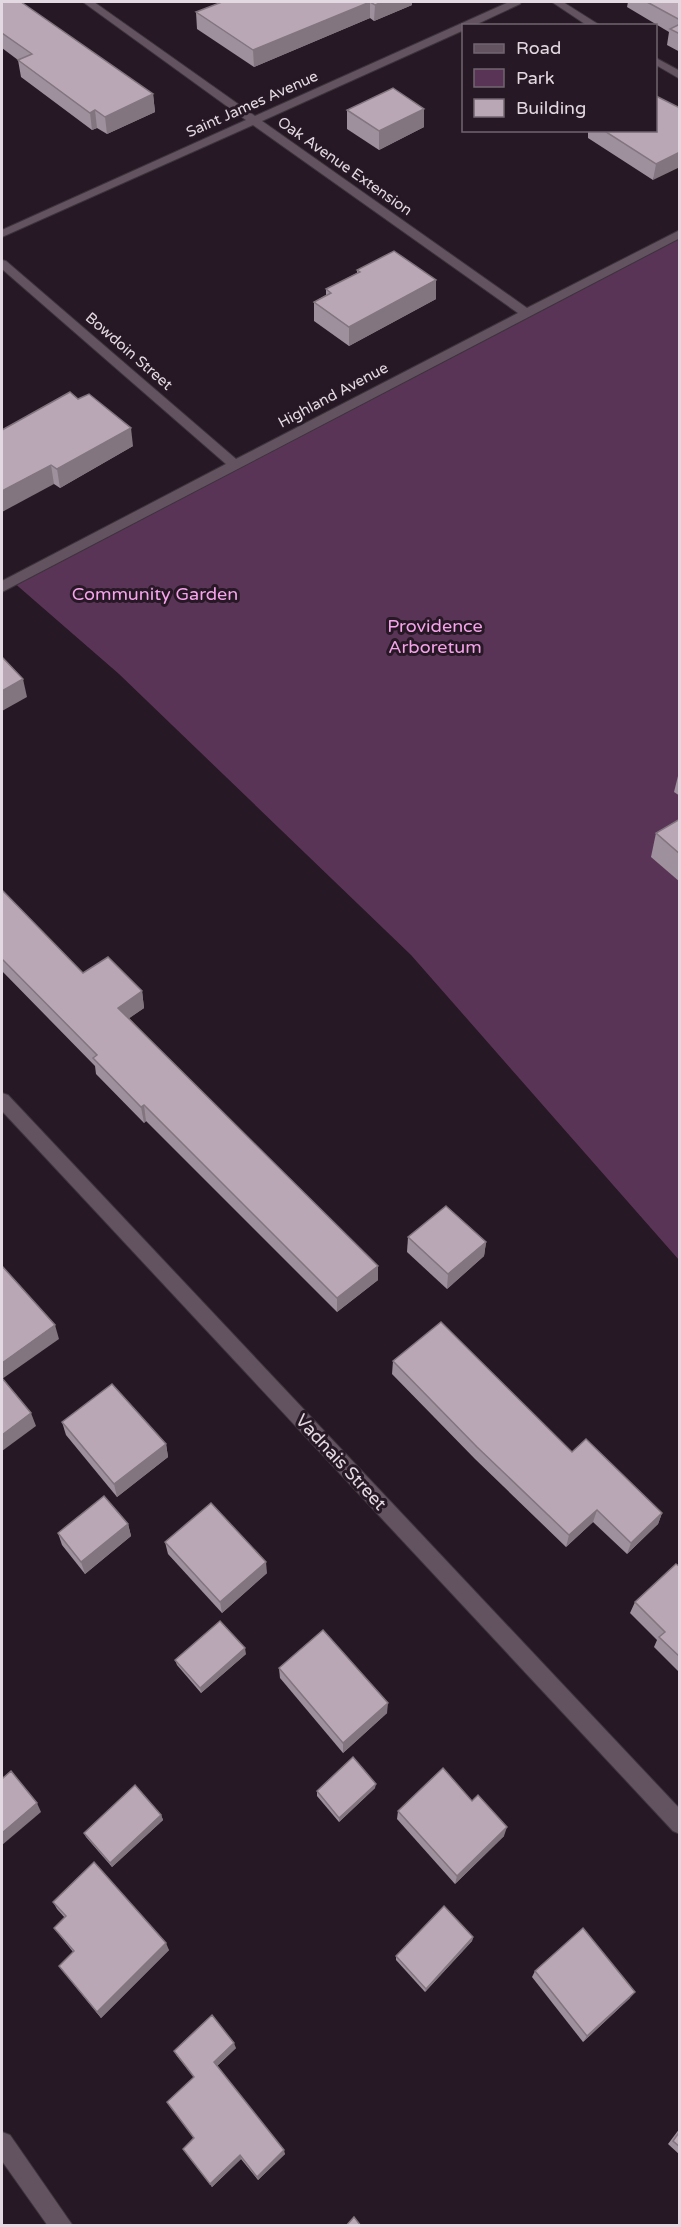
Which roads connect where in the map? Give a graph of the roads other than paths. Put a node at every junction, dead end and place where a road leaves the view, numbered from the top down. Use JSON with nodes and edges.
{"nodes":[{"id":1,"x":88,"y":2,"type":"edge"},
{"id":2,"x":516,"y":2,"type":"edge"},
{"id":3,"x":556,"y":2,"type":"edge"},
{"id":4,"x":467,"y":24,"type":"edge"},
{"id":5,"x":593,"y":24,"type":"edge"},
{"id":6,"x":462,"y":26,"type":"edge"},
{"id":7,"x":657,"y":62,"type":"edge"},
{"id":8,"x":680,"y":76,"type":"edge"},
{"id":9,"x":254,"y":120,"type":"junction"},
{"id":10,"x":680,"y":233,"type":"edge"},
{"id":11,"x":2,"y":234,"type":"edge"},
{"id":12,"x":2,"y":263,"type":"edge"},
{"id":13,"x":526,"y":313,"type":"junction"},
{"id":14,"x":235,"y":465,"type":"junction"},
{"id":15,"x":2,"y":587,"type":"edge"},
{"id":16,"x":2,"y":1100,"type":"edge"},
{"id":17,"x":680,"y":1824,"type":"edge"},
{"id":18,"x":2,"y":2142,"type":"edge"},
{"id":19,"x":62,"y":2226,"type":"edge"}],
"edges":[{"from":1,"to":9,"type":"street","name":"Oak Avenue Extension"},
{"from":2,"to":4,"type":"street","name":"Saint James Avenue"},
{"from":3,"to":5,"type":"street"},
{"from":6,"to":9,"type":"street","name":"Saint James Avenue"},
{"from":7,"to":8,"type":"street"},
{"from":9,"to":11,"type":"street","name":"Saint James Avenue"},
{"from":9,"to":13,"type":"street","name":"Oak Avenue Extension"},
{"from":10,"to":13,"type":"street","name":"Highland Avenue"},
{"from":12,"to":14,"type":"street","name":"Bowdoin Street"},
{"from":13,"to":14,"type":"street","name":"Highland Avenue"},
{"from":14,"to":15,"type":"street","name":"Highland Avenue"},
{"from":16,"to":17,"type":"street","name":"Vadnais Street"},
{"from":18,"to":19,"type":"street"}]}
